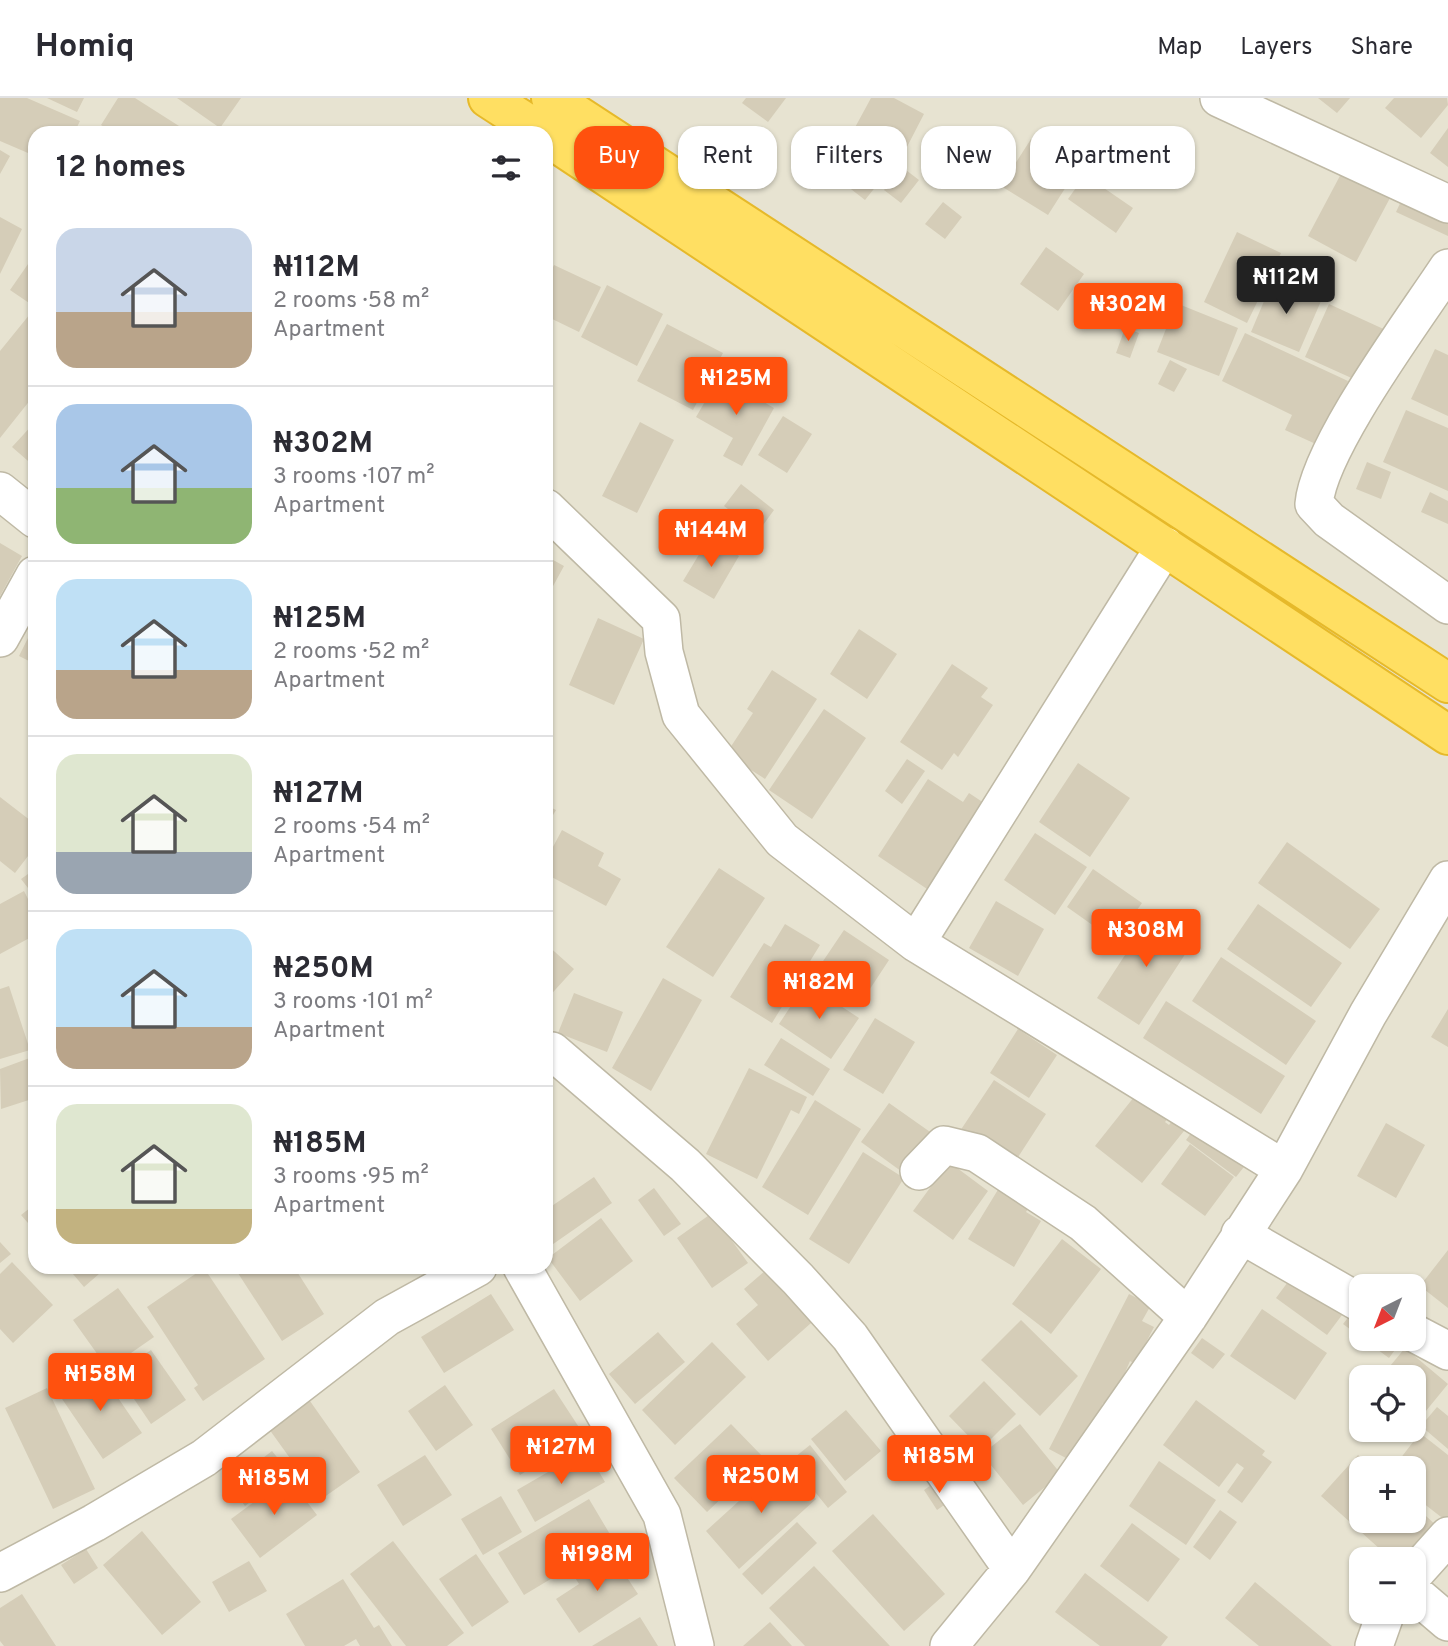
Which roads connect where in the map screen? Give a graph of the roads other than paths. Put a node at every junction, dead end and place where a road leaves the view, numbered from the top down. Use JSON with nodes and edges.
{"nodes":[{"id":1,"x":488,"y":98,"type":"edge"},
{"id":2,"x":551,"y":98,"type":"edge"},
{"id":3,"x":1219,"y":98,"type":"edge"},
{"id":4,"x":532,"y":126,"type":"edge"},
{"id":5,"x":553,"y":140,"type":"edge"},
{"id":6,"x":1448,"y":204,"type":"edge"},
{"id":7,"x":1448,"y":268,"type":"edge"},
{"id":8,"x":0,"y":491,"type":"edge"},
{"id":9,"x":28,"y":513,"type":"edge"},
{"id":10,"x":553,"y":515,"type":"edge"},
{"id":11,"x":1165,"y":546,"type":"junction"},
{"id":12,"x":28,"y":588,"type":"edge"},
{"id":13,"x":1448,"y":605,"type":"edge"},
{"id":14,"x":0,"y":638,"type":"edge"},
{"id":15,"x":1448,"y":683,"type":"edge"},
{"id":16,"x":1448,"y":735,"type":"edge"},
{"id":17,"x":1448,"y":880,"type":"edge"},
{"id":18,"x":916,"y":943,"type":"junction"},
{"id":19,"x":553,"y":1052,"type":"edge"},
{"id":20,"x":1284,"y":1169,"type":"junction"},
{"id":21,"x":919,"y":1171,"type":"dead end"},
{"id":22,"x":1240,"y":1234,"type":"junction"},
{"id":23,"x":465,"y":1274,"type":"edge"},
{"id":24,"x":526,"y":1274,"type":"edge"},
{"id":25,"x":1349,"y":1297,"type":"edge"},
{"id":26,"x":1188,"y":1317,"type":"junction"},
{"id":27,"x":1426,"y":1339,"type":"edge"},
{"id":28,"x":1448,"y":1351,"type":"edge"},
{"id":29,"x":1448,"y":1536,"type":"edge"},
{"id":30,"x":1426,"y":1561,"type":"edge"},
{"id":31,"x":1012,"y":1569,"type":"junction"},
{"id":32,"x":0,"y":1573,"type":"edge"},
{"id":33,"x":1426,"y":1603,"type":"edge"},
{"id":34,"x":1448,"y":1622,"type":"edge"},
{"id":35,"x":1381,"y":1624,"type":"edge"},
{"id":36,"x":695,"y":1646,"type":"edge"},
{"id":37,"x":949,"y":1646,"type":"edge"},
{"id":38,"x":1374,"y":1646,"type":"edge"}],
"edges":[{"from":1,"to":4,"type":"highway"},
{"from":2,"to":15,"type":"highway"},
{"from":3,"to":6,"type":"street"},
{"from":5,"to":11,"type":"highway"},
{"from":7,"to":13,"type":"street"},
{"from":8,"to":9,"type":"street"},
{"from":10,"to":18,"type":"street"},
{"from":11,"to":16,"type":"highway"},
{"from":11,"to":18,"type":"street"},
{"from":12,"to":14,"type":"street"},
{"from":17,"to":20,"type":"street"},
{"from":18,"to":20,"type":"street"},
{"from":19,"to":31,"type":"street"},
{"from":20,"to":22,"type":"street"},
{"from":21,"to":26,"type":"street"},
{"from":22,"to":25,"type":"street"},
{"from":22,"to":26,"type":"street"},
{"from":23,"to":32,"type":"street"},
{"from":24,"to":36,"type":"street"},
{"from":26,"to":31,"type":"street"},
{"from":27,"to":28,"type":"street"},
{"from":29,"to":30,"type":"street"},
{"from":31,"to":37,"type":"street"},
{"from":33,"to":34,"type":"street"},
{"from":35,"to":38,"type":"street"}]}
